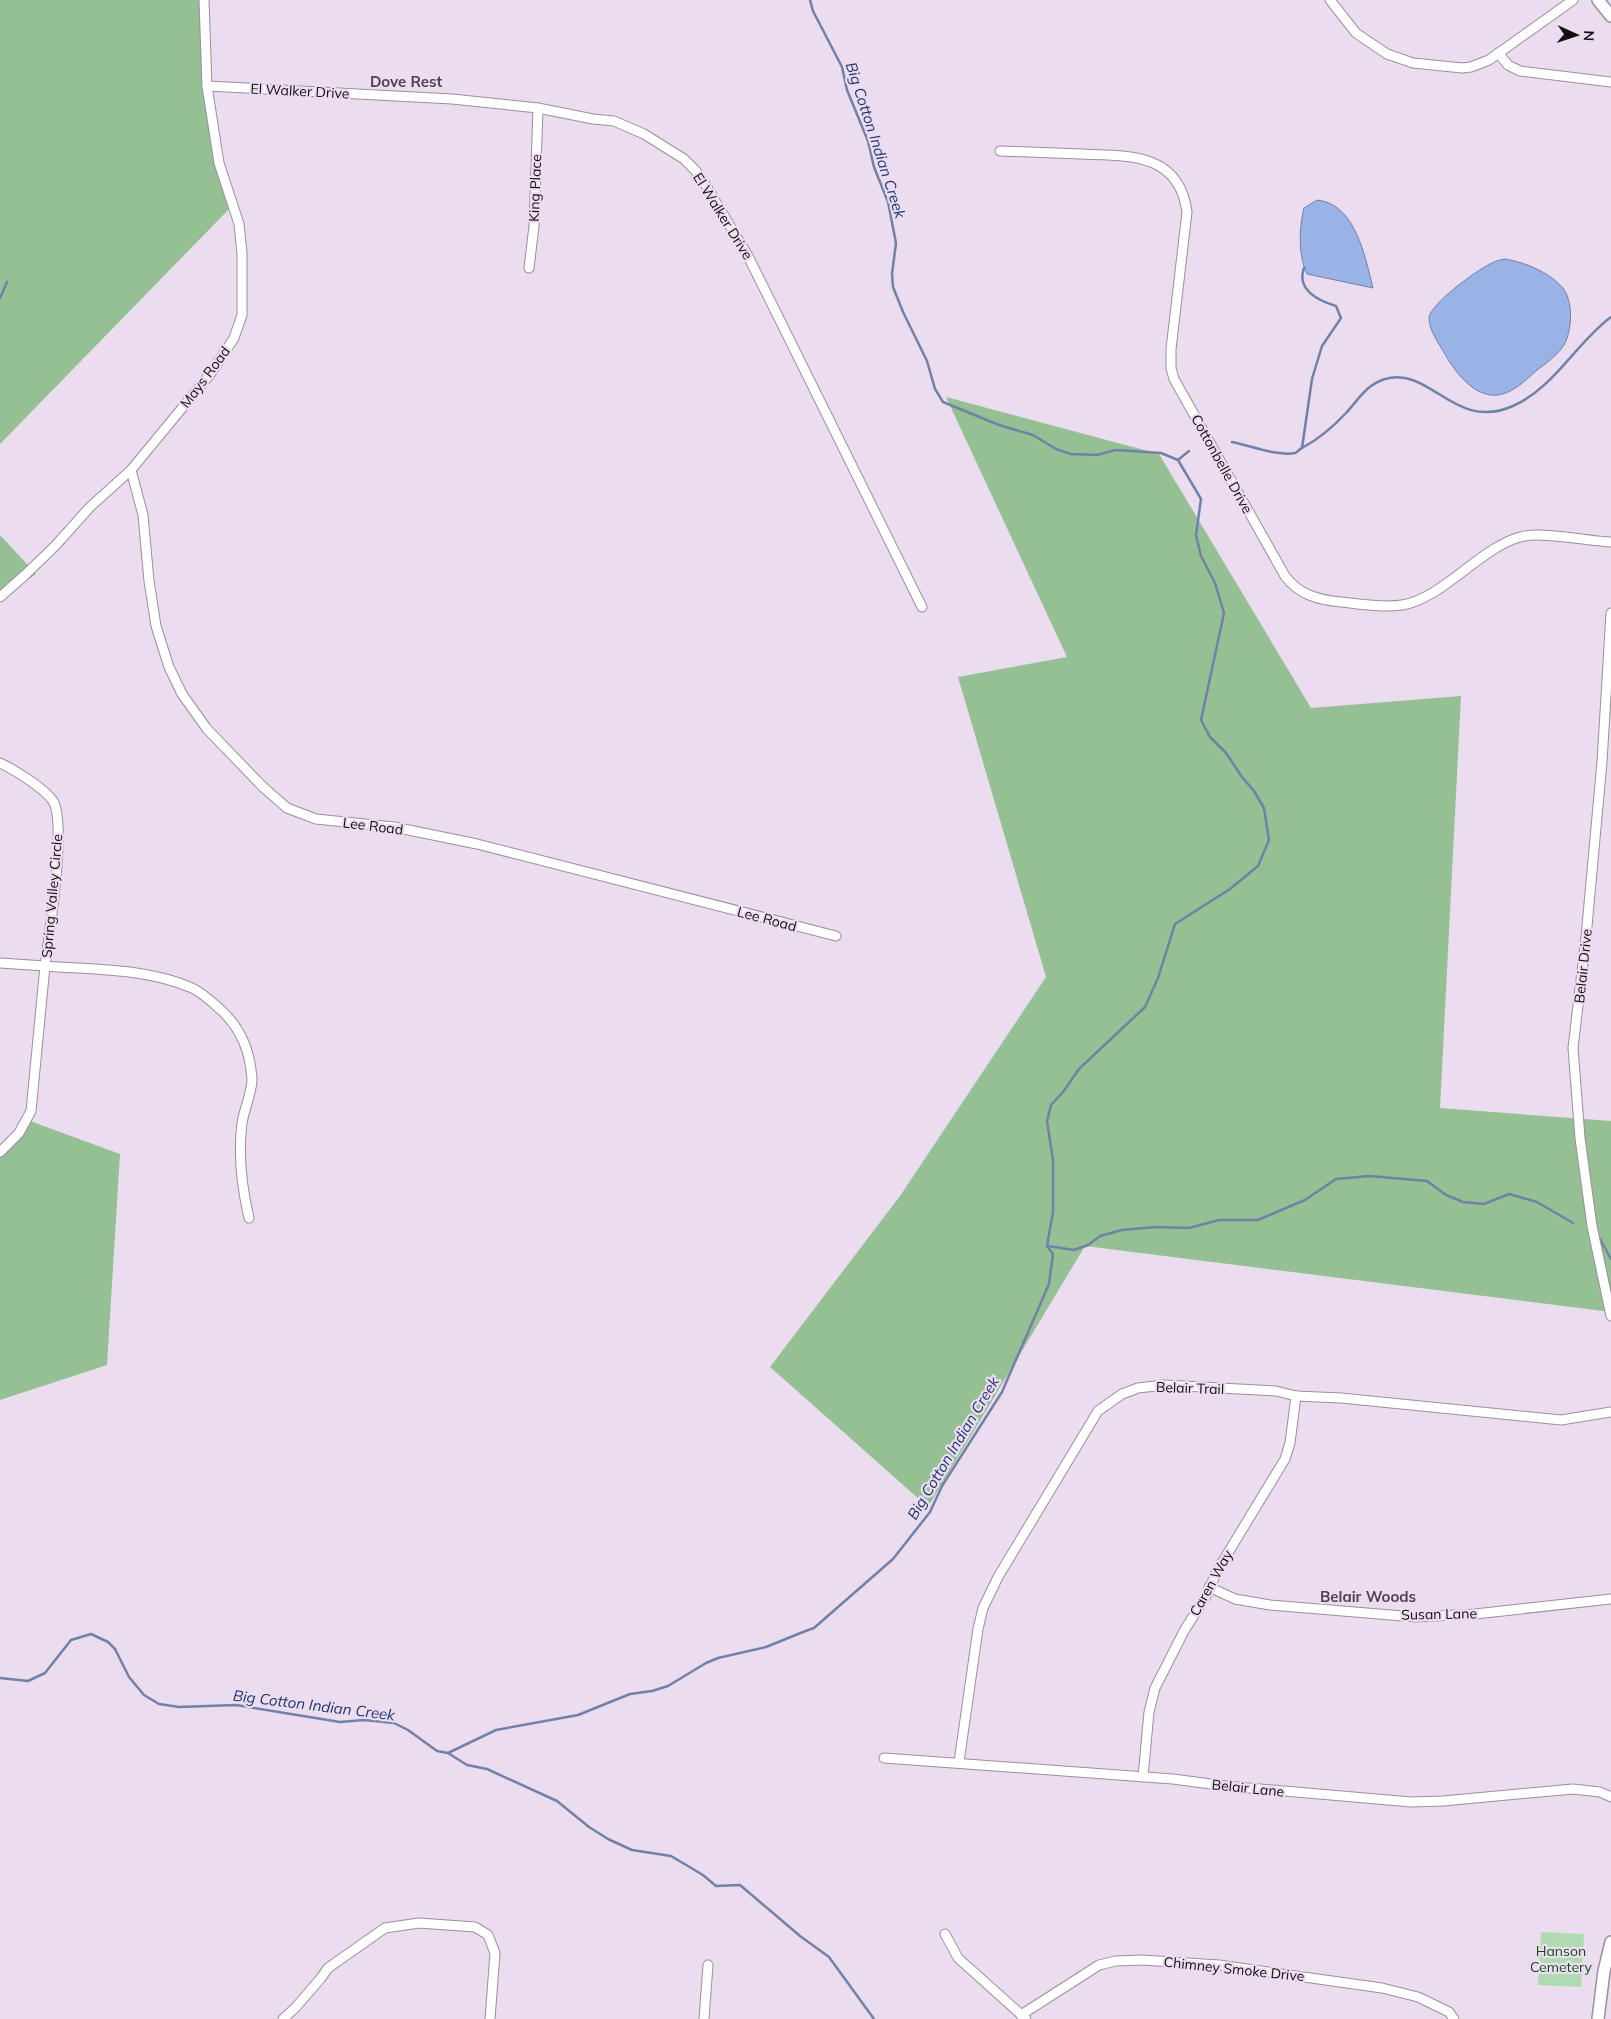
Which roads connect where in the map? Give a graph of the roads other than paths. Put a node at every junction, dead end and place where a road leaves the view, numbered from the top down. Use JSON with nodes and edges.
{"nodes":[{"id":1,"x":204,"y":0,"type":"edge"},
{"id":2,"x":1330,"y":0,"type":"edge"},
{"id":3,"x":1573,"y":0,"type":"edge"},
{"id":4,"x":1598,"y":0,"type":"edge"},
{"id":5,"x":1611,"y":16,"type":"edge"},
{"id":6,"x":1498,"y":53,"type":"junction"},
{"id":7,"x":1611,"y":82,"type":"edge"},
{"id":8,"x":207,"y":86,"type":"junction"},
{"id":9,"x":538,"y":108,"type":"junction"},
{"id":10,"x":1000,"y":150,"type":"dead end"},
{"id":11,"x":529,"y":268,"type":"dead end"},
{"id":12,"x":131,"y":470,"type":"junction"},
{"id":13,"x":1611,"y":542,"type":"edge"},
{"id":14,"x":0,"y":597,"type":"edge"},
{"id":15,"x":922,"y":606,"type":"dead end"},
{"id":16,"x":1611,"y":613,"type":"edge"},
{"id":17,"x":0,"y":763,"type":"edge"},
{"id":18,"x":836,"y":936,"type":"dead end"},
{"id":19,"x":0,"y":963,"type":"edge"},
{"id":20,"x":45,"y":966,"type":"junction"},
{"id":21,"x":0,"y":1152,"type":"edge"},
{"id":22,"x":249,"y":1218,"type":"dead end"},
{"id":23,"x":1611,"y":1316,"type":"edge"},
{"id":24,"x":1296,"y":1396,"type":"junction"},
{"id":25,"x":1611,"y":1412,"type":"edge"},
{"id":26,"x":1209,"y":1587,"type":"junction"},
{"id":27,"x":1611,"y":1599,"type":"edge"},
{"id":28,"x":884,"y":1758,"type":"dead end"},
{"id":29,"x":959,"y":1762,"type":"junction"},
{"id":30,"x":1143,"y":1777,"type":"junction"},
{"id":31,"x":1611,"y":1797,"type":"edge"},
{"id":32,"x":945,"y":1934,"type":"dead end"},
{"id":33,"x":1611,"y":1942,"type":"edge"},
{"id":34,"x":708,"y":1965,"type":"dead end"},
{"id":35,"x":1606,"y":1999,"type":"edge"},
{"id":36,"x":1023,"y":2017,"type":"edge"},
{"id":37,"x":283,"y":2019,"type":"edge"},
{"id":38,"x":490,"y":2019,"type":"edge"},
{"id":39,"x":704,"y":2019,"type":"edge"},
{"id":40,"x":1454,"y":2019,"type":"edge"},
{"id":41,"x":1598,"y":2019,"type":"edge"}],
"edges":[{"from":1,"to":8,"type":"street","name":"Mays Road"},
{"from":2,"to":6,"type":"street"},
{"from":3,"to":6,"type":"street"},
{"from":4,"to":5,"type":"street"},
{"from":6,"to":7,"type":"street"},
{"from":8,"to":9,"type":"street","name":"El Walker Drive"},
{"from":8,"to":12,"type":"street","name":"Mays Road"},
{"from":9,"to":11,"type":"street","name":"King Place"},
{"from":9,"to":15,"type":"street","name":"El Walker Drive"},
{"from":10,"to":13,"type":"street","name":"Cottonbelle Drive"},
{"from":12,"to":14,"type":"street","name":"Mays Road"},
{"from":12,"to":18,"type":"street","name":"Lee Road"},
{"from":16,"to":23,"type":"street","name":"Belair Drive"},
{"from":17,"to":20,"type":"street","name":"Spring Valley Circle"},
{"from":19,"to":20,"type":"street","name":"Spring Valley Circle"},
{"from":20,"to":21,"type":"street","name":"Spring Valley Circle"},
{"from":20,"to":22,"type":"street"},
{"from":24,"to":25,"type":"street","name":"Belair Trail"},
{"from":24,"to":26,"type":"street","name":"Caren Way"},
{"from":24,"to":29,"type":"street","name":"Belair Trail"},
{"from":26,"to":27,"type":"street","name":"Susan Lane"},
{"from":26,"to":30,"type":"street","name":"Caren Way"},
{"from":28,"to":29,"type":"street","name":"Belair Lane"},
{"from":29,"to":30,"type":"street","name":"Belair Lane"},
{"from":30,"to":31,"type":"street","name":"Belair Lane"},
{"from":32,"to":36,"type":"street"},
{"from":33,"to":35,"type":"street"},
{"from":34,"to":39,"type":"street"},
{"from":35,"to":41,"type":"street"},
{"from":36,"to":40,"type":"street","name":"Chimney Smoke Drive"},
{"from":37,"to":38,"type":"street"}]}
